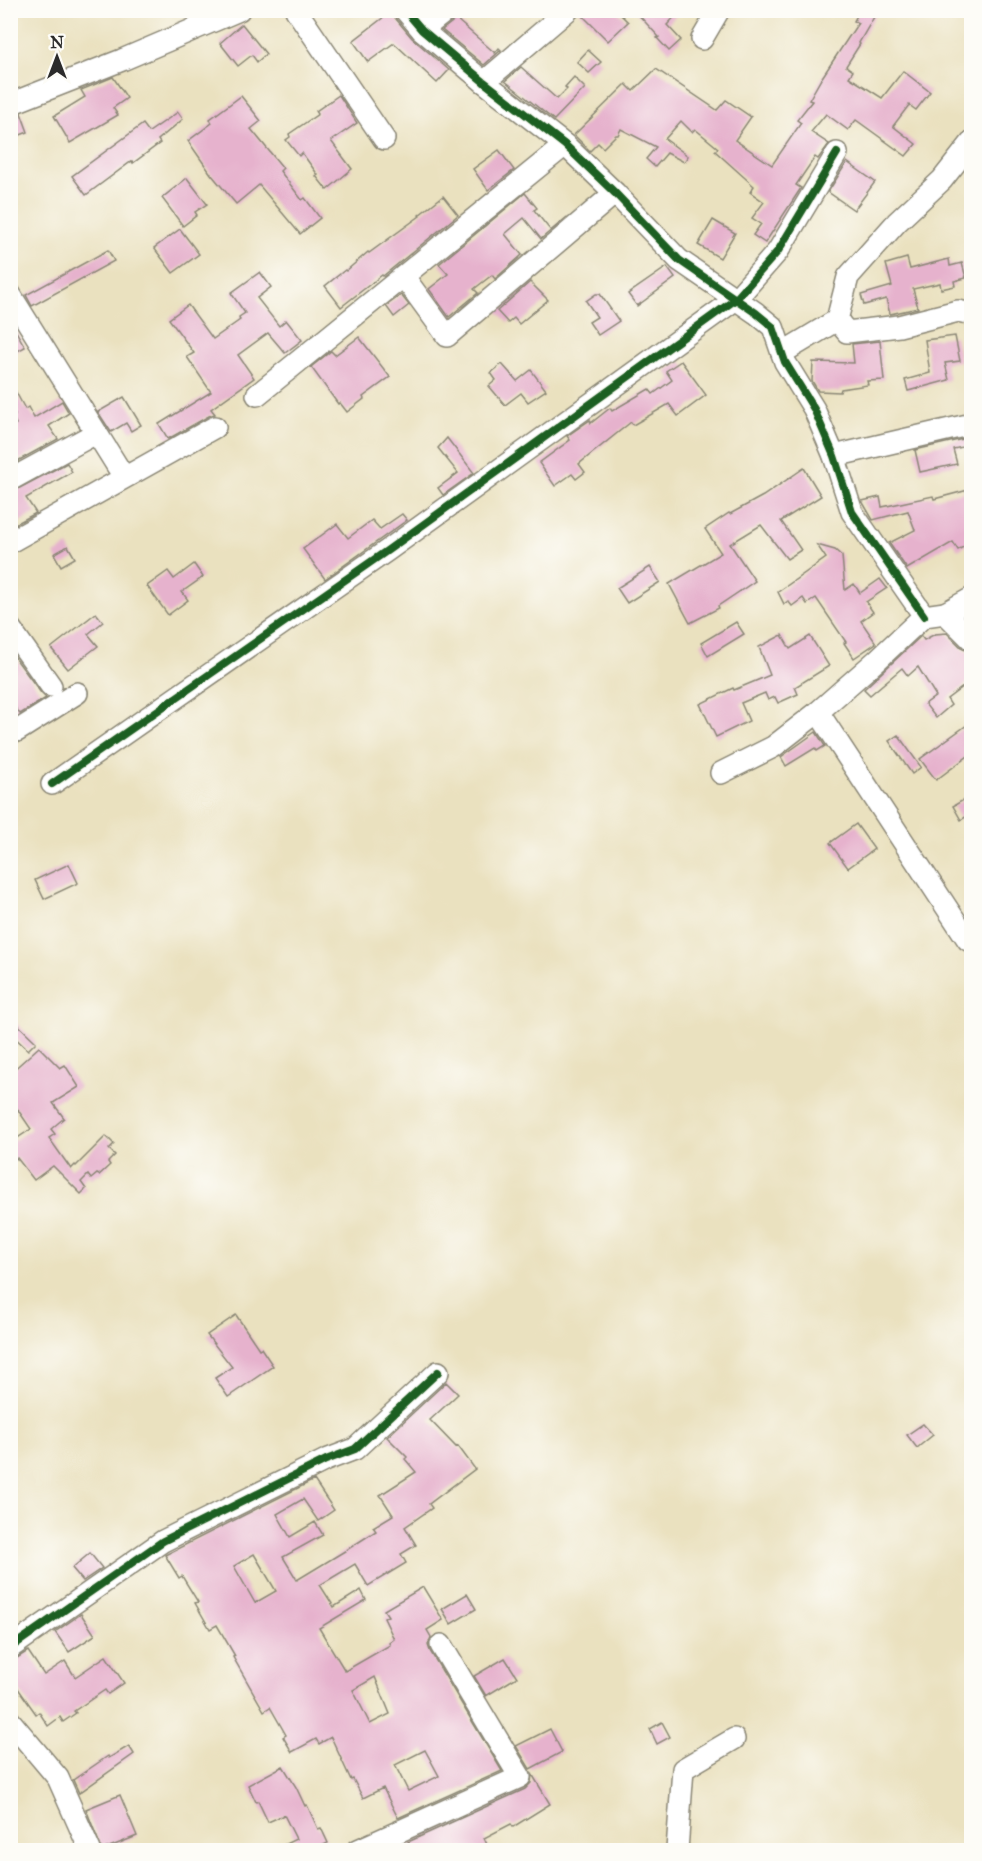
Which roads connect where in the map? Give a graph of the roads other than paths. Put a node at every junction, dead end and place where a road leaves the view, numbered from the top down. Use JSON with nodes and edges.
{"nodes":[{"id":1,"x":239,"y":10,"type":"edge"},
{"id":2,"x":296,"y":10,"type":"edge"},
{"id":3,"x":405,"y":10,"type":"edge"},
{"id":4,"x":447,"y":10,"type":"edge"},
{"id":5,"x":568,"y":10,"type":"edge"},
{"id":6,"x":719,"y":10,"type":"edge"},
{"id":7,"x":422,"y":30,"type":"junction"},
{"id":8,"x":702,"y":39,"type":"dead end"},
{"id":9,"x":483,"y":82,"type":"junction"},
{"id":10,"x":10,"y":104,"type":"edge"},
{"id":11,"x":384,"y":139,"type":"dead end"},
{"id":12,"x":972,"y":142,"type":"edge"},
{"id":13,"x":566,"y":145,"type":"junction"},
{"id":14,"x":837,"y":153,"type":"dead end"},
{"id":15,"x":615,"y":193,"type":"junction"},
{"id":16,"x":404,"y":277,"type":"junction"},
{"id":17,"x":10,"y":294,"type":"edge"},
{"id":18,"x":736,"y":299,"type":"junction"},
{"id":19,"x":972,"y":314,"type":"edge"},
{"id":20,"x":837,"y":320,"type":"junction"},
{"id":21,"x":782,"y":353,"type":"junction"},
{"id":22,"x":257,"y":395,"type":"dead end"},
{"id":23,"x":972,"y":424,"type":"edge"},
{"id":24,"x":215,"y":427,"type":"dead end"},
{"id":25,"x":96,"y":433,"type":"junction"},
{"id":26,"x":834,"y":456,"type":"junction"},
{"id":27,"x":124,"y":477,"type":"junction"},
{"id":28,"x":10,"y":480,"type":"edge"},
{"id":29,"x":10,"y":542,"type":"edge"},
{"id":30,"x":972,"y":598,"type":"edge"},
{"id":31,"x":934,"y":614,"type":"junction"},
{"id":32,"x":10,"y":628,"type":"edge"},
{"id":33,"x":972,"y":640,"type":"edge"},
{"id":34,"x":51,"y":686,"type":"dead end"},
{"id":35,"x":77,"y":693,"type":"dead end"},
{"id":36,"x":818,"y":712,"type":"junction"},
{"id":37,"x":10,"y":731,"type":"edge"},
{"id":38,"x":721,"y":773,"type":"dead end"},
{"id":39,"x":51,"y":784,"type":"dead end"},
{"id":40,"x":968,"y":940,"type":"dead end"},
{"id":41,"x":438,"y":1372,"type":"dead end"},
{"id":42,"x":441,"y":1645,"type":"dead end"},
{"id":43,"x":10,"y":1648,"type":"edge"},
{"id":44,"x":10,"y":1721,"type":"edge"},
{"id":45,"x":734,"y":1739,"type":"dead end"},
{"id":46,"x":90,"y":1851,"type":"edge"},
{"id":47,"x":358,"y":1851,"type":"edge"},
{"id":48,"x":677,"y":1851,"type":"edge"}],
"edges":[{"from":1,"to":10,"type":"street"},
{"from":2,"to":11,"type":"street"},
{"from":3,"to":7,"type":"street"},
{"from":4,"to":7,"type":"street"},
{"from":5,"to":9,"type":"street"},
{"from":6,"to":8,"type":"street"},
{"from":7,"to":9,"type":"street"},
{"from":9,"to":13,"type":"street"},
{"from":12,"to":20,"type":"street"},
{"from":13,"to":15,"type":"street"},
{"from":13,"to":16,"type":"street"},
{"from":14,"to":18,"type":"street"},
{"from":15,"to":16,"type":"street"},
{"from":15,"to":18,"type":"street"},
{"from":16,"to":22,"type":"street"},
{"from":17,"to":25,"type":"street"},
{"from":18,"to":21,"type":"street"},
{"from":18,"to":39,"type":"street"},
{"from":19,"to":20,"type":"street"},
{"from":20,"to":21,"type":"street"},
{"from":21,"to":26,"type":"street"},
{"from":23,"to":26,"type":"street"},
{"from":24,"to":27,"type":"street"},
{"from":25,"to":27,"type":"street"},
{"from":25,"to":28,"type":"street"},
{"from":26,"to":31,"type":"street"},
{"from":27,"to":29,"type":"street"},
{"from":30,"to":31,"type":"street"},
{"from":31,"to":33,"type":"street"},
{"from":31,"to":36,"type":"street"},
{"from":32,"to":34,"type":"street"},
{"from":35,"to":37,"type":"street"},
{"from":36,"to":38,"type":"street"},
{"from":36,"to":40,"type":"street"},
{"from":41,"to":43,"type":"street"},
{"from":42,"to":47,"type":"street"},
{"from":44,"to":46,"type":"street"},
{"from":45,"to":48,"type":"street"}]}
